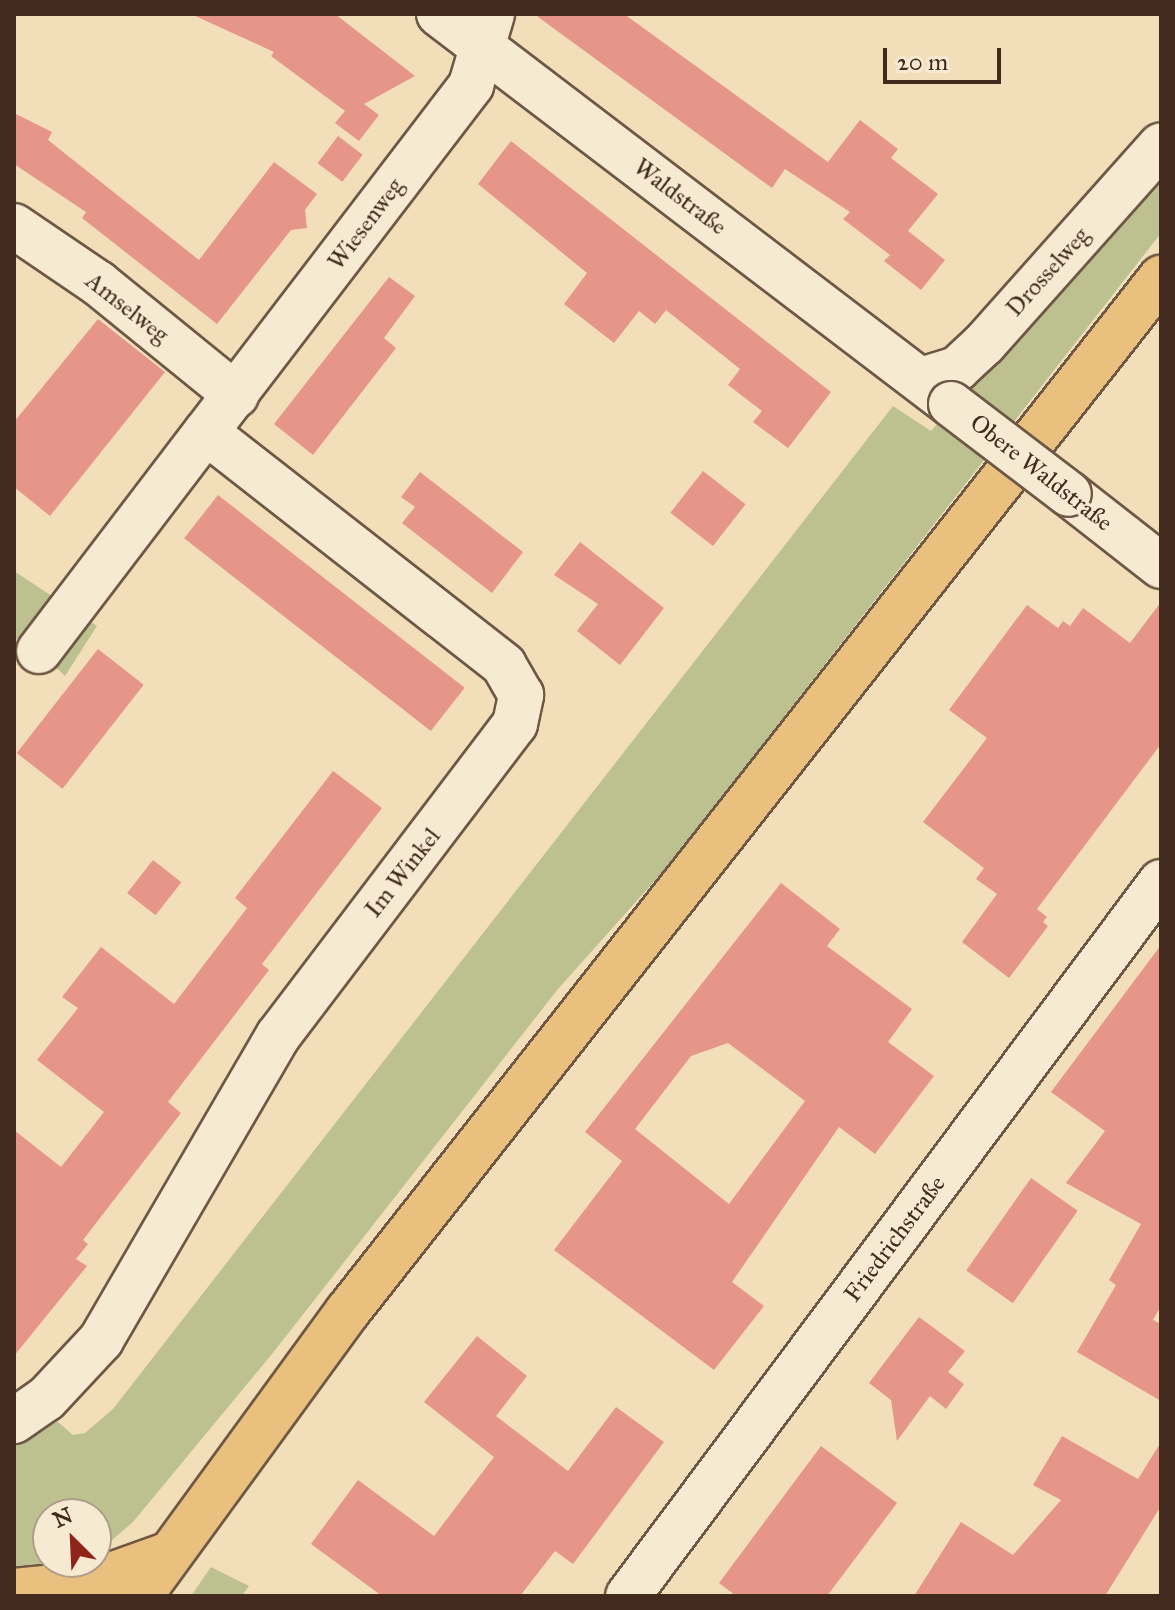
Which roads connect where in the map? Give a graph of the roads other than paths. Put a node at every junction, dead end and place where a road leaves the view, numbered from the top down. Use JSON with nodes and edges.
{"nodes":[{"id":1,"x":439,"y":14,"type":"edge"},
{"id":2,"x":488,"y":30,"type":"edge"},
{"id":3,"x":1161,"y":145,"type":"edge"},
{"id":4,"x":14,"y":226,"type":"edge"},
{"id":5,"x":1161,"y":278,"type":"edge"},
{"id":6,"x":936,"y":392,"type":"junction"},
{"id":7,"x":236,"y":395,"type":"junction"},
{"id":8,"x":206,"y":432,"type":"junction"},
{"id":9,"x":1161,"y":566,"type":"edge"},
{"id":10,"x":39,"y":651,"type":"dead end"},
{"id":11,"x":1161,"y":882,"type":"edge"},
{"id":12,"x":14,"y":1421,"type":"edge"},
{"id":13,"x":167,"y":1555,"type":"junction"},
{"id":14,"x":14,"y":1591,"type":"edge"},
{"id":15,"x":140,"y":1596,"type":"edge"},
{"id":16,"x":628,"y":1596,"type":"edge"}],
"edges":[{"from":1,"to":2,"type":"street","name":"Waldstraße"},
{"from":2,"to":6,"type":"street","name":"Waldstraße"},
{"from":2,"to":7,"type":"street","name":"Wiesenweg"},
{"from":3,"to":6,"type":"street","name":"Drosselweg"},
{"from":4,"to":7,"type":"street","name":"Amselweg"},
{"from":5,"to":13,"type":"main road"},
{"from":6,"to":9,"type":"street","name":"Obere Waldstraße","bridge":true},
{"from":7,"to":8,"type":"street"},
{"from":8,"to":10,"type":"street"},
{"from":8,"to":12,"type":"street","name":"Im Winkel"},
{"from":11,"to":16,"type":"street","name":"Friedrichstraße"},
{"from":13,"to":14,"type":"main road"},
{"from":13,"to":15,"type":"main road"}]}
